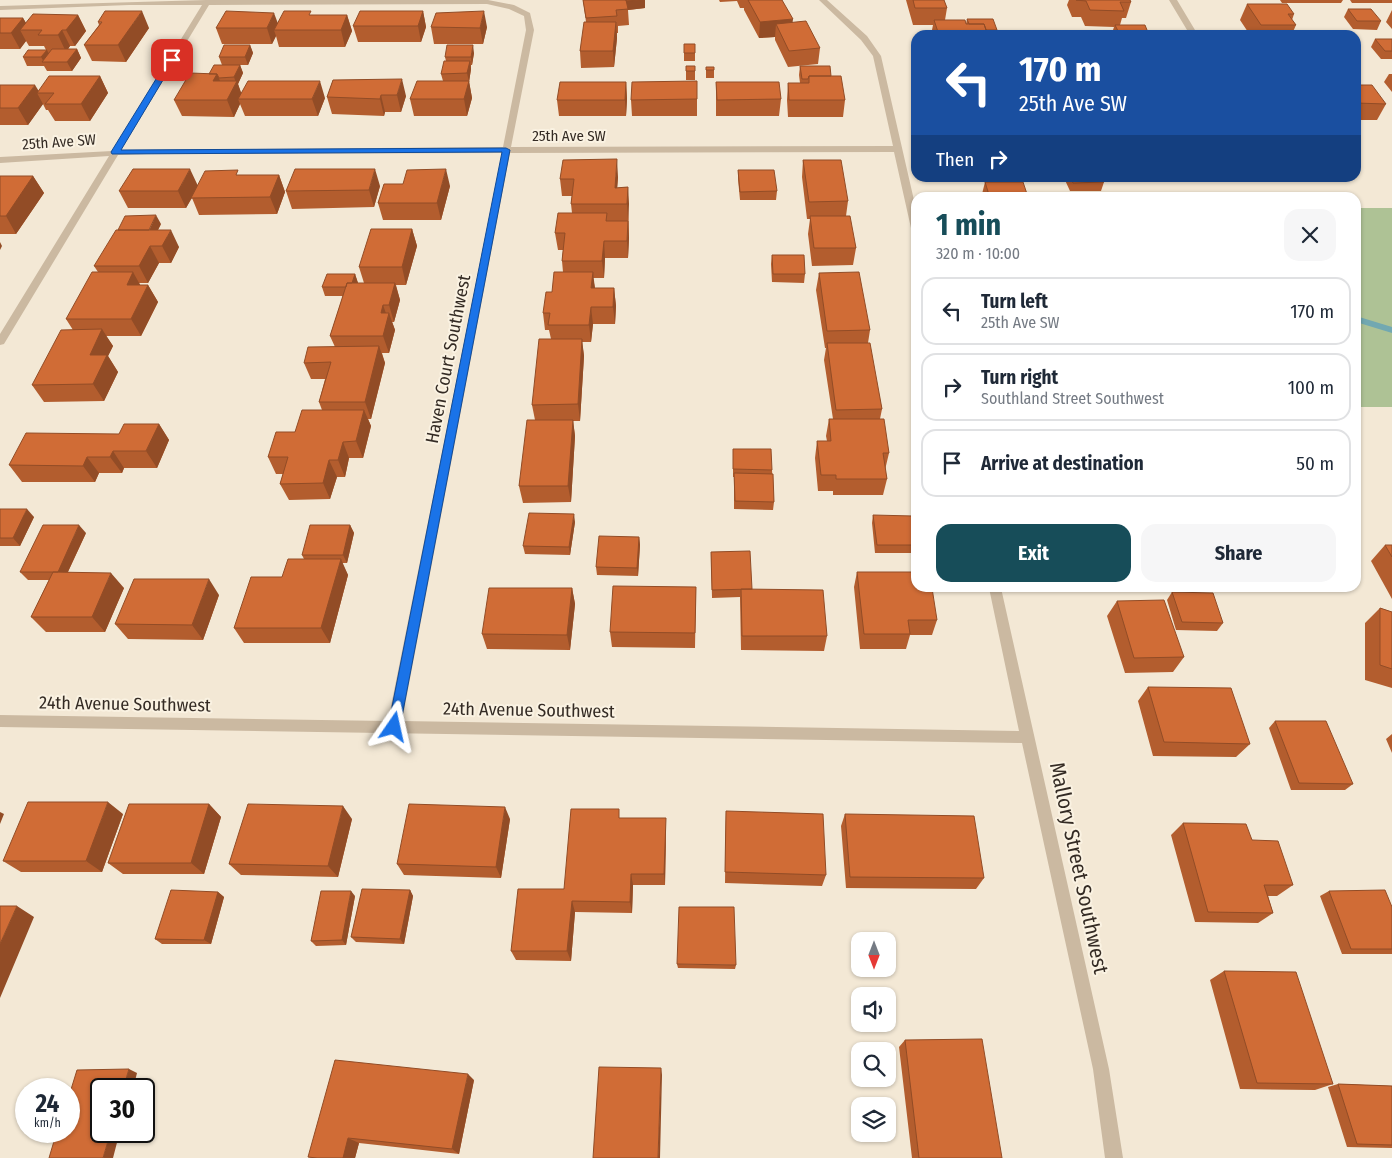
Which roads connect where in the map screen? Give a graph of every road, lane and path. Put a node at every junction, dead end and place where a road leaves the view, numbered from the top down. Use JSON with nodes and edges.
{"nodes":[{"id":1,"x":823,"y":0,"type":"edge"},
{"id":2,"x":1173,"y":0,"type":"edge"},
{"id":3,"x":372,"y":1,"type":"edge"},
{"id":4,"x":207,"y":2,"type":"junction"},
{"id":5,"x":0,"y":8,"type":"edge"},
{"id":6,"x":1191,"y":30,"type":"edge"},
{"id":7,"x":899,"y":149,"type":"junction"},
{"id":8,"x":506,"y":150,"type":"junction"},
{"id":9,"x":115,"y":152,"type":"junction"},
{"id":10,"x":0,"y":160,"type":"edge"},
{"id":11,"x":911,"y":205,"type":"edge"},
{"id":12,"x":0,"y":342,"type":"edge"},
{"id":13,"x":997,"y":592,"type":"edge"},
{"id":14,"x":0,"y":721,"type":"edge"},
{"id":15,"x":394,"y":727,"type":"junction"},
{"id":16,"x":1028,"y":737,"type":"junction"},
{"id":17,"x":1114,"y":1158,"type":"edge"}],
"edges":[{"from":1,"to":7,"type":"street"},
{"from":2,"to":6,"type":"street"},
{"from":3,"to":4,"type":"street"},
{"from":3,"to":8,"type":"street","name":"Haven Court Southwest"},
{"from":4,"to":5,"type":"street"},
{"from":4,"to":9,"type":"street"},
{"from":7,"to":8,"type":"street","name":"25th Ave SW"},
{"from":7,"to":11,"type":"street"},
{"from":8,"to":9,"type":"street","name":"25th Ave SW"},
{"from":8,"to":15,"type":"street","name":"Haven Court Southwest"},
{"from":9,"to":10,"type":"street","name":"25th Ave SW"},
{"from":9,"to":12,"type":"street"},
{"from":13,"to":16,"type":"street","name":"Mallory Street Southwest"},
{"from":14,"to":15,"type":"street","name":"24th Avenue Southwest"},
{"from":15,"to":16,"type":"street","name":"24th Avenue Southwest"},
{"from":16,"to":17,"type":"street","name":"Mallory Street Southwest"}]}
